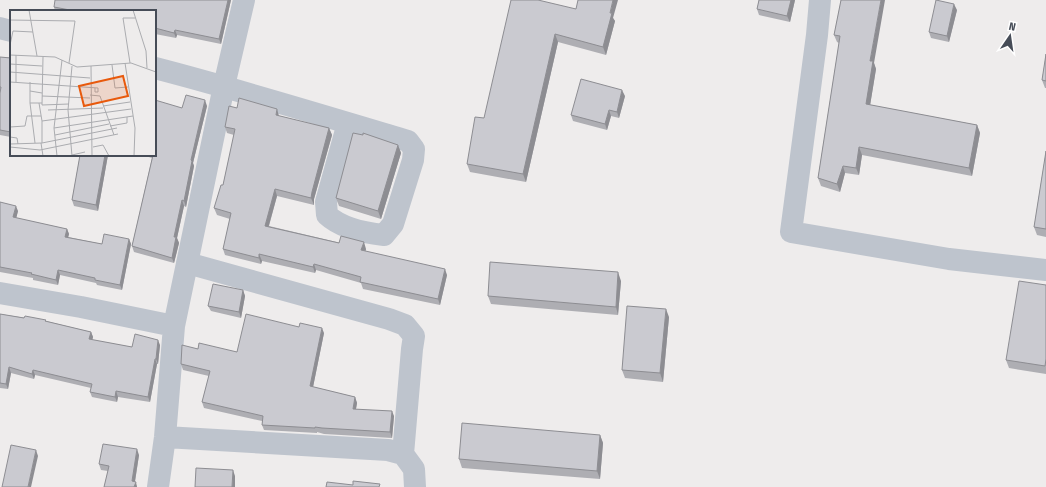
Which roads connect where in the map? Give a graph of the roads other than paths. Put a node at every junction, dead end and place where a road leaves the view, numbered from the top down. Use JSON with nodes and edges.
{"nodes":[{"id":1,"x":244,"y":0,"type":"edge"},
{"id":2,"x":820,"y":0,"type":"edge"},
{"id":3,"x":0,"y":28,"type":"edge"},
{"id":4,"x":10,"y":31,"type":"edge"},
{"id":5,"x":156,"y":68,"type":"edge"},
{"id":6,"x":224,"y":86,"type":"junction"},
{"id":7,"x":348,"y":123,"type":"junction"},
{"id":8,"x":187,"y":263,"type":"junction"},
{"id":9,"x":1046,"y":270,"type":"edge"},
{"id":10,"x":0,"y":293,"type":"edge"},
{"id":11,"x":174,"y":326,"type":"junction"},
{"id":12,"x":165,"y":437,"type":"junction"},
{"id":13,"x":403,"y":454,"type":"junction"},
{"id":14,"x":158,"y":487,"type":"edge"},
{"id":15,"x":416,"y":487,"type":"edge"}],
"edges":[{"from":1,"to":6,"type":"street"},
{"from":2,"to":9,"type":"street"},
{"from":3,"to":4,"type":"street"},
{"from":5,"to":6,"type":"street"},
{"from":6,"to":7,"type":"street"},
{"from":6,"to":8,"type":"street"},
{"from":7,"to":7,"type":"street"},
{"from":8,"to":11,"type":"street"},
{"from":8,"to":13,"type":"street"},
{"from":10,"to":11,"type":"street"},
{"from":11,"to":12,"type":"street"},
{"from":12,"to":13,"type":"street"},
{"from":12,"to":14,"type":"street"},
{"from":13,"to":15,"type":"street"}]}
